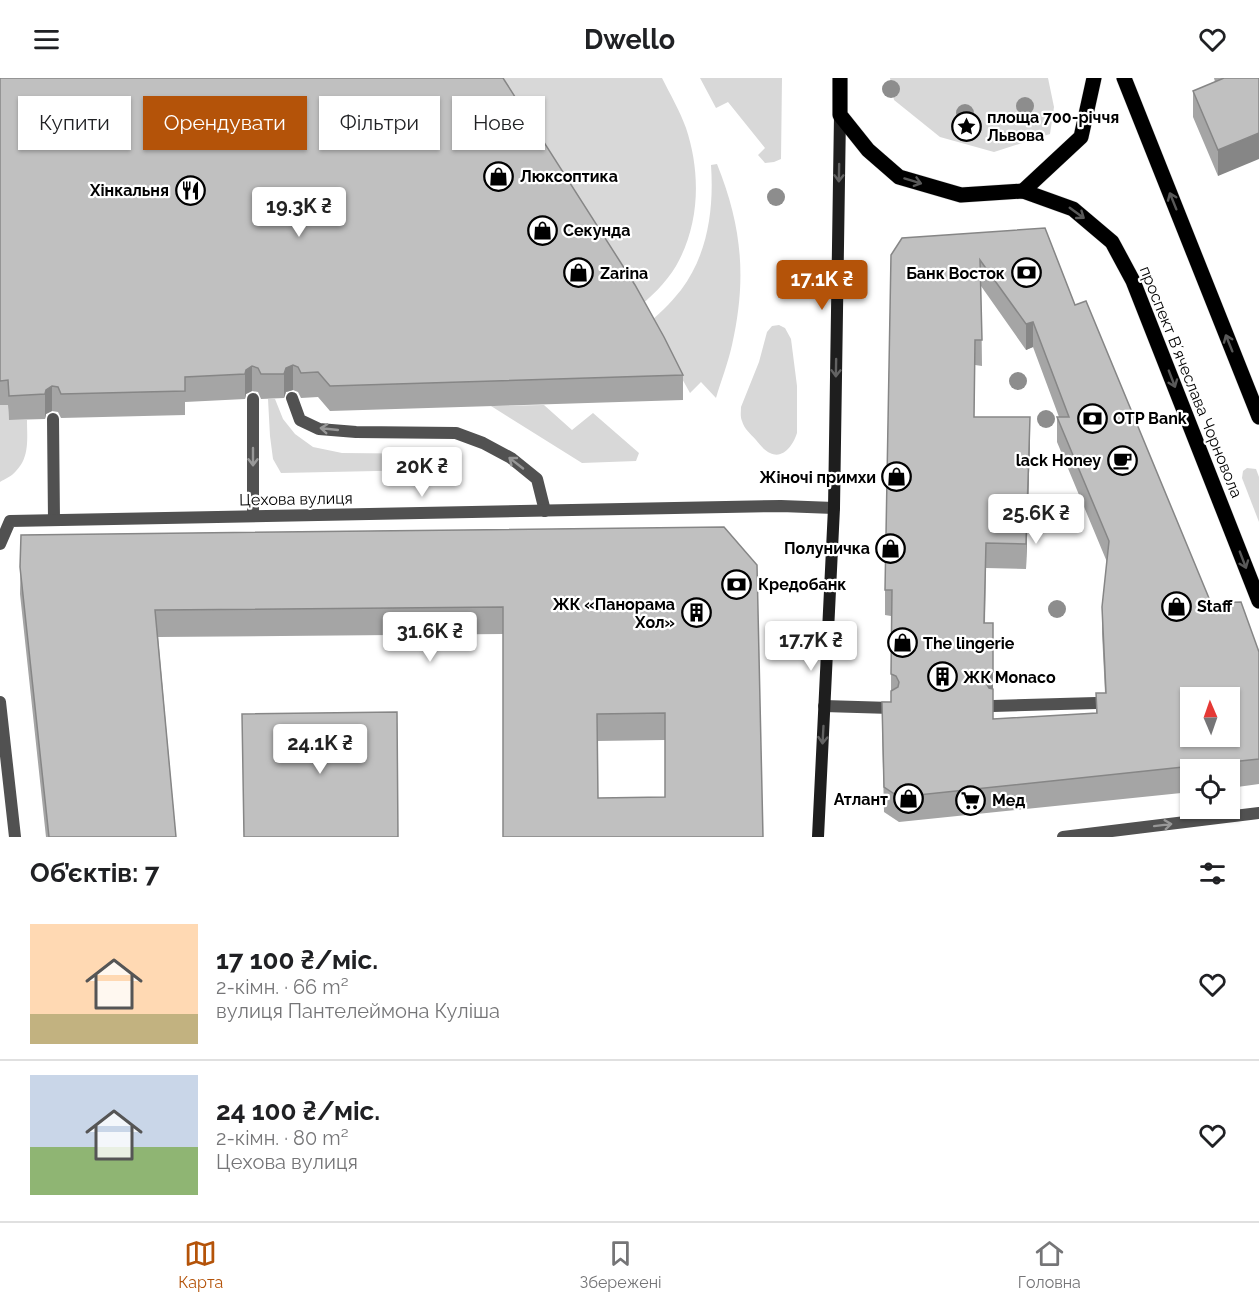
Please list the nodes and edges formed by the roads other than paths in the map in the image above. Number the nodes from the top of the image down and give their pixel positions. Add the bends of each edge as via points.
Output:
1 (840, 78) edge
2 (1094, 78) edge
3 (1124, 78) edge
4 (840, 115) junction
5 (1023, 191) junction
6 (292, 398) dead end
7 (253, 399) dead end
8 (1259, 417) edge
9 (53, 419) dead end
10 (834, 508) junction
11 (544, 511) junction
12 (253, 516) junction
13 (54, 520) junction
14 (0, 544) edge
15 (1259, 600) edge
16 (1096, 703) edge
17 (824, 706) junction
18 (993, 706) edge
19 (0, 708) edge
20 (891, 708) edge
21 (1259, 813) edge
22 (15, 837) edge
23 (818, 837) edge
24 (1063, 837) edge

1 - 4 main road
2 - 5 main road via 1081,137
8 -> 3 main road
4 -> 5 main road via 868,150 899,177 961,195
4 -> 10 street
5 -> 15 main road, проспект Вʼячеслава Чорновола via 1073,209 1112,242 1133,280
11 -> 6 street via 537,479 511,458 483,443 456,434 319,429 300,420
7 -> 12 street
9 - 13 street
10 - 11 street, Цехова вулиця
10 - 17 street
11 - 12 street, Цехова вулиця
12 - 13 street, Цехова вулиця
13 - 14 street, Цехова вулиця via 10,521
16 - 18 street
17 - 20 street
17 -> 23 street
19 - 22 street
24 -> 21 street

